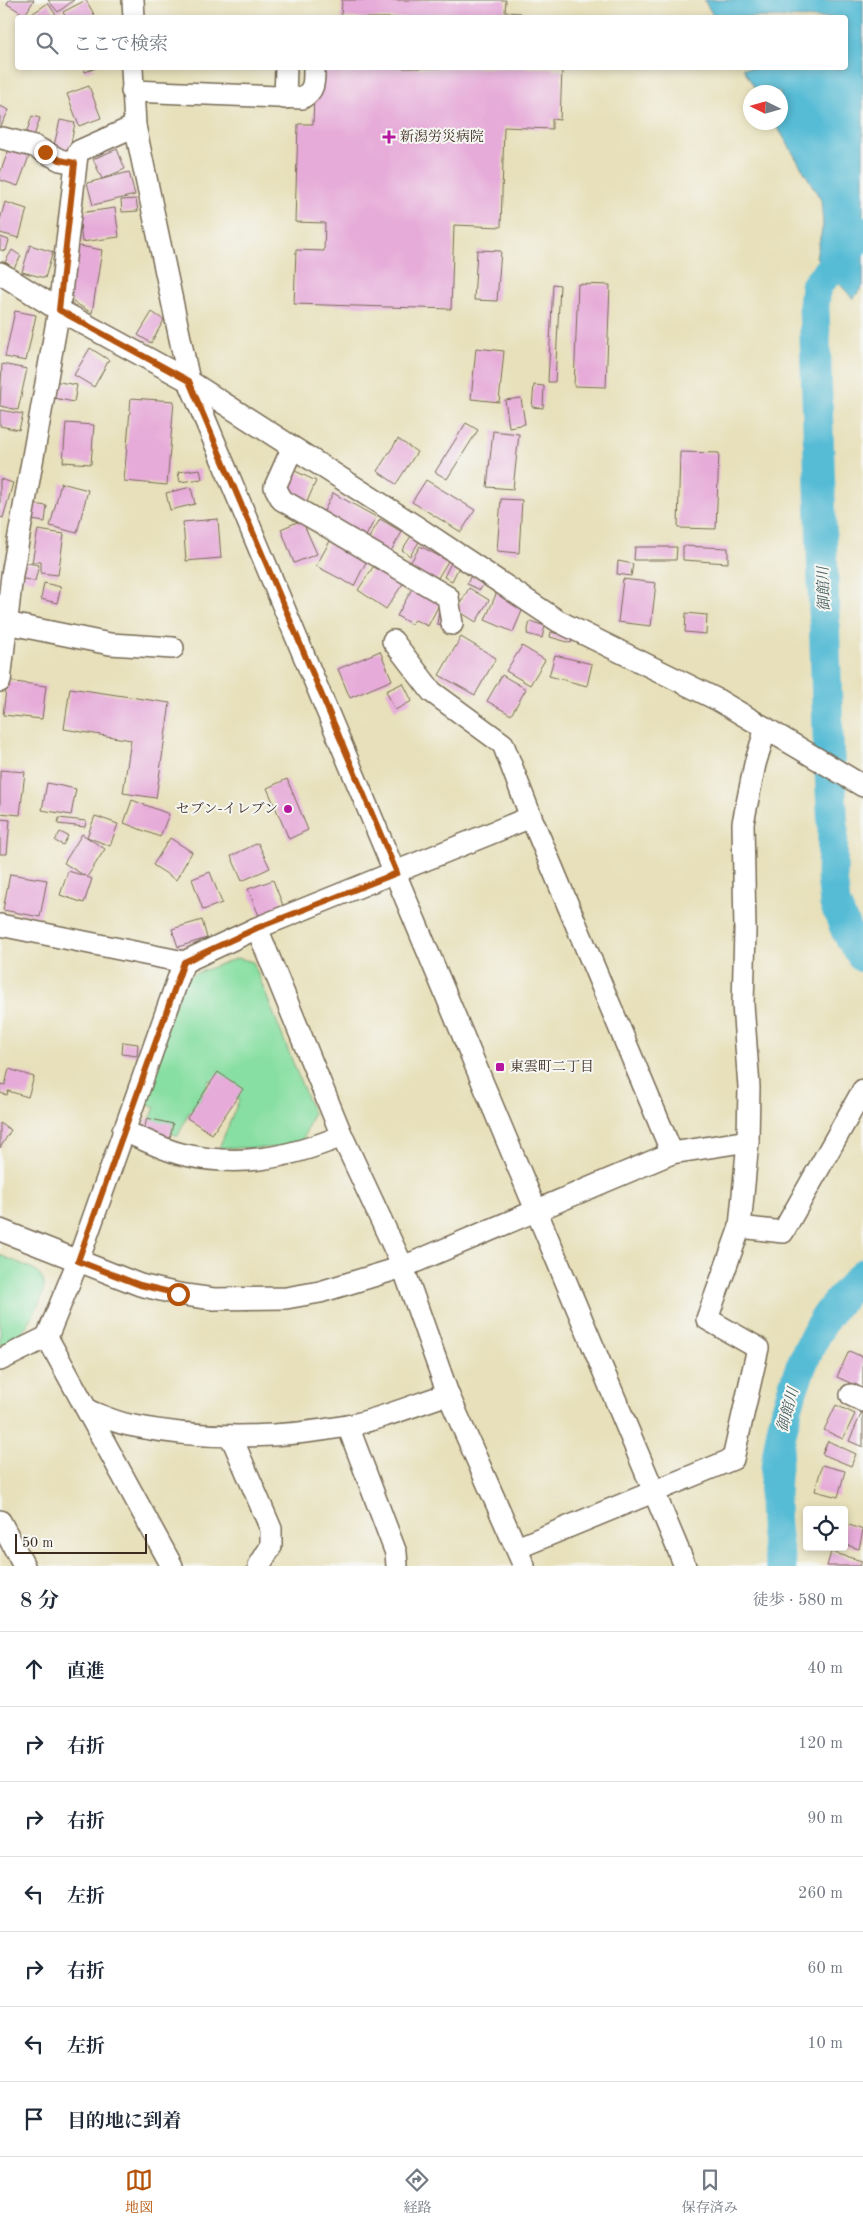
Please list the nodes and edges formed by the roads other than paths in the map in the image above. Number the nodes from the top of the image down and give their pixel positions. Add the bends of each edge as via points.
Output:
1 (133, 0) edge
2 (134, 15) edge
3 (132, 70) edge
4 (286, 70) edge
5 (314, 70) edge
6 (132, 91) junction
7 (285, 98) junction
8 (135, 126) junction
9 (2, 138) dead end
10 (75, 163) junction
11 (0, 273) edge
12 (59, 310) junction
13 (189, 381) junction
14 (292, 449) junction
15 (6, 574) edge
16 (6, 623) junction
17 (452, 624) dead end
18 (393, 640) dead end
19 (172, 648) dead end
20 (0, 682) edge
21 (766, 728) junction
22 (863, 786) edge
23 (531, 817) junction
24 (397, 873) junction
25 (0, 925) edge
26 (257, 928) junction
27 (184, 962) junction
28 (863, 1090) edge
29 (123, 1131) junction
30 (342, 1136) junction
31 (748, 1141) junction
32 (672, 1153) junction
33 (536, 1212) junction
34 (740, 1227) junction
35 (0, 1230) edge
36 (78, 1261) junction
37 (403, 1267) junction
38 (47, 1337) junction
39 (0, 1360) edge
40 (448, 1394) junction
41 (89, 1411) junction
42 (348, 1426) junction
43 (231, 1436) junction
44 (656, 1491) junction
45 (0, 1522) edge
46 (520, 1557) edge
47 (24, 1566) edge
48 (172, 1566) edge
49 (259, 1566) edge
50 (398, 1566) edge
51 (685, 1566) edge

1 - 2 street
3 - 6 street
4 - 7 street
5 - 7 street via 314,86 310,93 302,98
6 - 7 street
6 - 8 street
8 - 10 street via 79,151
8 - 13 street
9 - 10 street via 34,146 60,160
10 - 12 street
11 - 12 street
12 - 13 street
12 - 15 street
13 - 14 street
13 - 24 street
14 - 17 street via 275,487 282,500 448,597
14 - 21 street via 558,621 718,700
15 - 16 street
16 - 19 street via 110,644
16 - 20 street
18 - 23 street via 432,692 503,744
21 - 22 street
21 - 31 street via 747,795 742,840
23 - 24 street
23 - 32 street
24 - 26 street
24 - 33 street
25 - 27 street
26 - 27 street
26 - 30 street
27 - 29 street
28 - 34 street via 783,1232
29 - 30 street via 178,1153 212,1160 278,1157
29 - 36 street
30 - 37 street
31 - 32 street
31 - 34 street
32 - 33 street
33 - 37 street
33 - 44 street
34 - 44 street via 707,1318 758,1348 733,1458
35 - 36 street
36 - 37 street via 140,1285 214,1299 286,1298 320,1292
36 - 38 street
37 - 40 street
38 - 39 street
38 - 41 street
40 - 42 street
40 - 46 street
41 - 43 street via 126,1424 161,1431
41 - 48 street
42 - 43 street
42 - 50 street
43 - 49 street via 271,1529 271,1546
44 - 46 street
44 - 51 street
45 - 47 street

